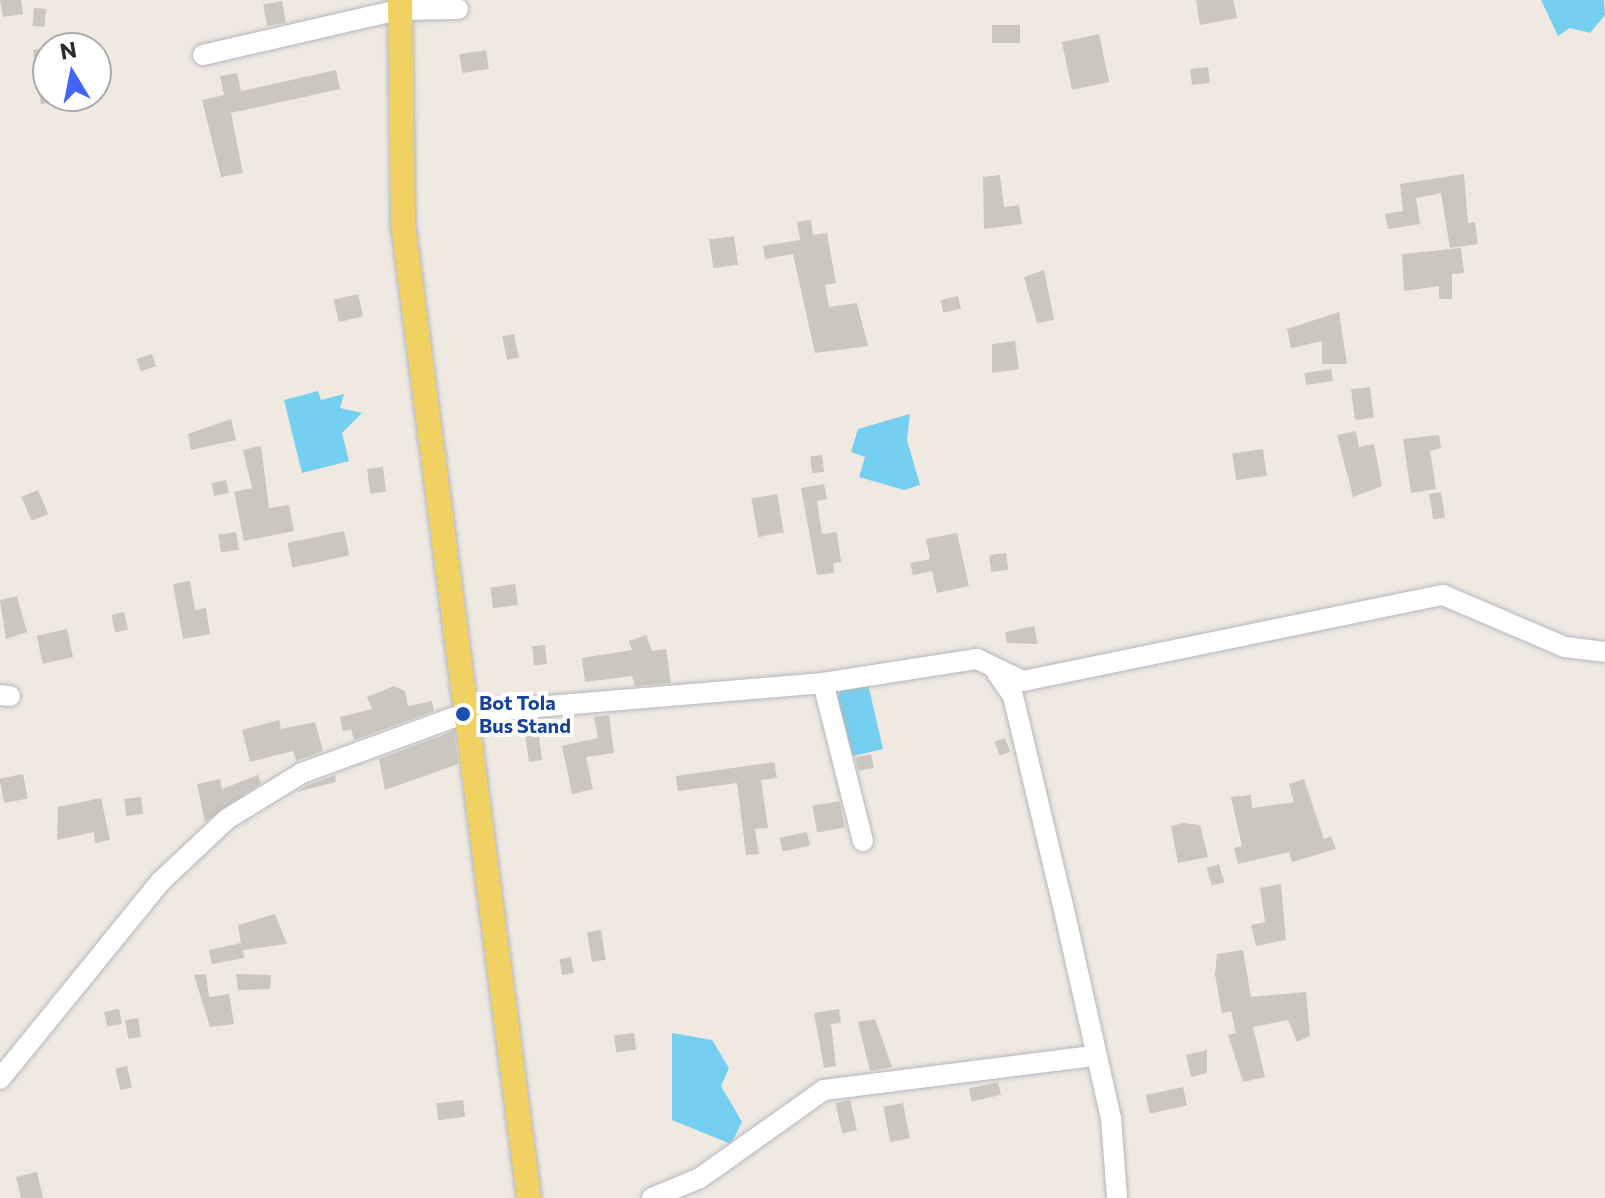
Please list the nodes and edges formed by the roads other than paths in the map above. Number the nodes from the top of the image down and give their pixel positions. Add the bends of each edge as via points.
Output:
1 (399, 5) edge
2 (458, 9) dead end
3 (203, 55) dead end
4 (1605, 652) edge
5 (997, 673) junction
6 (823, 683) junction
7 (466, 713) junction
8 (863, 841) dead end
9 (1093, 1056) junction
10 (0, 1079) edge
11 (529, 1198) edge
12 (652, 1198) edge
13 (1117, 1198) edge

1 - 2 street
1 - 3 street
1 - 7 main road via 403,224
4 - 5 street via 1565,647 1443,595 1036,679
5 - 6 street via 977,659
5 - 9 street via 1013,696
6 - 7 street
6 - 8 street
7 - 10 street via 302,773 227,819 161,881
7 - 11 main road
9 - 12 street via 824,1090 700,1178
9 - 13 street via 1111,1118

